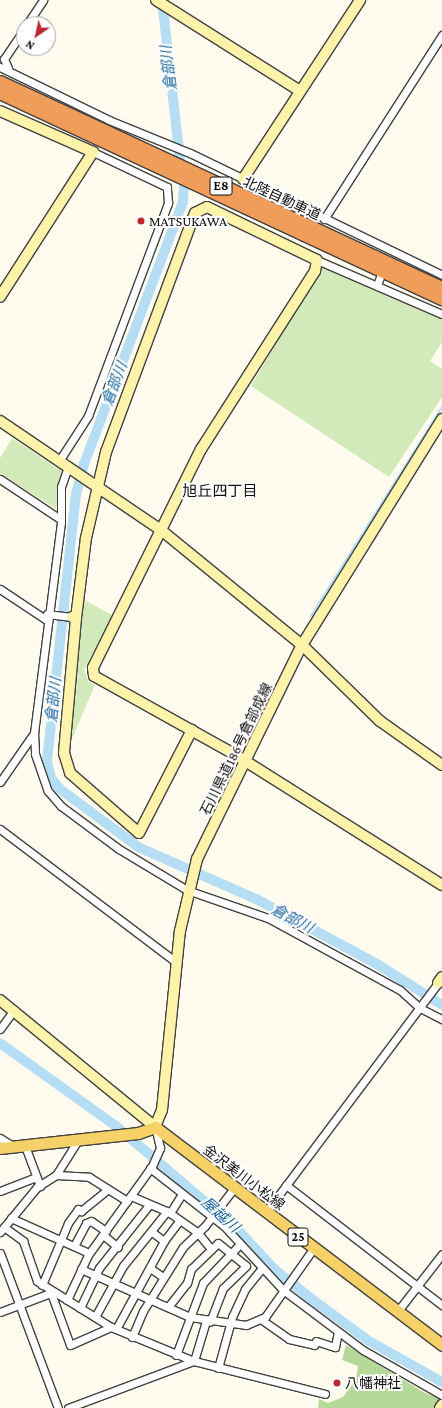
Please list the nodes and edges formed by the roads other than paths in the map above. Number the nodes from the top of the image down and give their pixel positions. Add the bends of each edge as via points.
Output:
1 (43, 0) edge
2 (156, 0) edge
3 (360, 0) edge
4 (32, 16) edge
5 (442, 34) edge
6 (16, 41) edge
7 (4, 68) edge
8 (0, 82) edge
9 (300, 91) junction
10 (0, 93) edge
11 (55, 94) junction
12 (51, 101) dead end
13 (1, 114) edge
14 (93, 152) junction
15 (241, 183) junction
16 (324, 219) junction
17 (317, 260) junction
18 (442, 274) edge
19 (380, 277) dead end
20 (377, 285) junction
21 (442, 288) edge
22 (0, 297) edge
23 (442, 298) edge
24 (442, 314) edge
25 (442, 419) edge
26 (0, 421) edge
27 (59, 461) junction
28 (71, 468) junction
29 (0, 479) edge
30 (99, 488) junction
31 (60, 519) junction
32 (161, 530) junction
33 (0, 589) edge
34 (49, 616) junction
35 (74, 618) junction
36 (302, 645) junction
37 (192, 730) junction
38 (34, 733) junction
39 (246, 762) junction
40 (442, 765) edge
41 (0, 782) edge
42 (0, 829) edge
43 (442, 885) edge
44 (187, 889) junction
45 (177, 963) junction
46 (440, 981) edge
47 (0, 1000) edge
48 (422, 1007) junction
49 (14, 1010) junction
50 (442, 1018) edge
51 (0, 1028) edge
52 (155, 1127) junction
53 (0, 1138) edge
54 (78, 1140) junction
55 (13, 1146) junction
56 (25, 1146) junction
57 (0, 1148) edge
58 (151, 1167) junction
59 (56, 1175) junction
60 (34, 1178) junction
61 (286, 1185) junction
62 (40, 1186) junction
63 (234, 1188) junction
64 (0, 1190) edge
65 (106, 1191) junction
66 (182, 1194) junction
67 (129, 1198) junction
68 (149, 1205) junction
69 (169, 1212) junction
70 (266, 1212) junction
71 (212, 1216) junction
72 (11, 1218) junction
73 (180, 1220) junction
74 (2, 1229) edge
75 (152, 1232) junction
76 (104, 1233) junction
77 (198, 1233) junction
78 (63, 1240) junction
79 (164, 1241) junction
80 (240, 1244) junction
81 (74, 1246) junction
82 (118, 1247) junction
83 (212, 1249) junction
84 (313, 1249) junction
85 (0, 1253) edge
86 (89, 1253) junction
87 (231, 1253) junction
88 (442, 1254) edge
89 (150, 1268) junction
90 (262, 1268) junction
91 (81, 1269) junction
92 (96, 1276) junction
93 (163, 1277) junction
94 (112, 1284) junction
95 (42, 1285) junction
96 (418, 1286) junction
97 (284, 1289) junction
98 (52, 1292) junction
99 (135, 1292) junction
100 (150, 1299) junction
101 (67, 1300) junction
102 (19, 1304) junction
103 (442, 1305) edge
104 (168, 1307) junction
105 (80, 1308) junction
106 (0, 1312) edge
107 (397, 1312) junction
108 (95, 1317) junction
109 (190, 1317) junction
110 (262, 1320) junction
111 (208, 1321) junction
112 (230, 1324) junction
113 (114, 1328) junction
114 (338, 1332) junction
115 (132, 1337) junction
116 (442, 1345) edge
117 (176, 1355) junction
118 (194, 1361) junction
119 (218, 1368) junction
120 (325, 1394) dead end
121 (442, 1395) edge
122 (442, 1405) edge
123 (58, 1408) edge
124 (68, 1408) edge
125 (440, 1408) edge

1 - 4 street
2 - 9 street
3 - 9 street
5 - 16 street
6 - 7 street via 4,59
7 - 11 street
8 - 21 highway, 北陸自動車道 / E8
9 - 15 street
10 - 23 highway, 北陸自動車道 / E8
11 - 12 street
11 - 15 street via 190,153
13 - 14 street via 37,124
14 - 22 street
14 - 27 street via 167,187 168,203 88,416
15 - 16 street
16 - 18 street via 390,254
17 - 20 street
17 - 30 street via 207,207 195,213 106,452
17 - 32 street via 315,271 201,449
19 - 20 street
20 - 24 street
25 - 36 street, 石川県道186号倉部成線
26 - 27 street
27 - 28 street
28 - 30 street
28 - 31 street via 61,487
29 - 31 street
30 - 32 street
30 - 35 street via 86,538
31 - 34 street
32 - 36 street
32 - 37 street via 93,668 94,676
33 - 34 street
34 - 35 street
34 - 38 street
35 - 37 street via 64,753 70,773 139,834
36 - 39 street, 石川県道186号倉部成線
36 - 40 street via 380,721
37 - 39 street
38 - 41 street
38 - 44 street via 39,774 61,806 119,849
39 - 43 street
39 - 44 street, 石川県道186号倉部成線 via 197,859
42 - 45 street
44 - 45 street, 石川県道186号倉部成線
44 - 48 street via 268,918 400,990
45 - 52 street, 石川県道186号倉部成線 via 162,1110
46 - 48 street
47 - 49 street
48 - 50 street
48 - 61 street
49 - 51 street
49 - 52 street
52 - 54 main road via 138,1133
52 - 58 street via 158,1153
52 - 63 main road, 金沢美川小松線 / 25
53 - 55 street
54 - 56 main road
54 - 59 street
55 - 56 main road
55 - 57 main road
56 - 60 street
58 - 66 street
58 - 67 street
59 - 62 street
59 - 65 street via 89,1177
60 - 62 street
60 - 64 street
61 - 70 street
61 - 96 street
62 - 72 street
63 - 70 main road, 金沢美川小松線 / 25
63 - 71 street
65 - 67 street
65 - 78 street via 82,1211 78,1209
66 - 69 street
66 - 71 street
67 - 68 street
67 - 76 street
68 - 69 street
68 - 82 street
69 - 73 street
69 - 75 street
70 - 84 main road, 金沢美川小松線 / 25
71 - 77 street
71 - 80 street
72 - 74 street
72 - 78 street
73 - 77 street
73 - 79 street
74 - 95 street via 23,1241 37,1281
75 - 79 street
75 - 94 street
76 - 81 street via 91,1221 86,1223
76 - 82 street
76 - 86 street
77 - 83 street
77 - 93 street via 183,1247
78 - 81 street
78 - 95 street
79 - 89 street
80 - 87 street
80 - 90 street
81 - 86 street
82 - 92 street
83 - 87 street via 218,1243
83 - 104 street via 191,1269 187,1283
84 - 97 street
84 - 107 main road, 金沢美川小松線 / 25
85 - 102 street
86 - 91 street
87 - 109 street via 203,1283
87 - 111 street via 246,1266 223,1288
88 - 96 street
89 - 93 street
89 - 99 street
90 - 97 street
90 - 112 street via 245,1289
91 - 92 street
91 - 101 street
92 - 94 street
92 - 105 street
93 - 100 street
94 - 99 street
94 - 108 street
95 - 98 street
96 - 103 street
96 - 107 street
97 - 110 street
97 - 114 street
98 - 101 street
98 - 102 street
98 - 113 street via 70,1345
99 - 100 street
99 - 113 street
100 - 104 street
100 - 115 street
101 - 105 street
102 - 106 street
102 - 123 street
104 - 109 street
105 - 108 street
107 - 116 main road, 金沢美川小松線 / 25
108 - 113 street
109 - 111 street
109 - 117 street
110 - 112 street via 246,1325
110 - 114 street via 279,1334 314,1345 316,1341 335,1347
111 - 112 street
111 - 118 street
112 - 119 street
113 - 115 street
114 - 121 street
115 - 117 street
117 - 118 street
118 - 119 street
118 - 124 street
119 - 120 street
122 - 125 street

